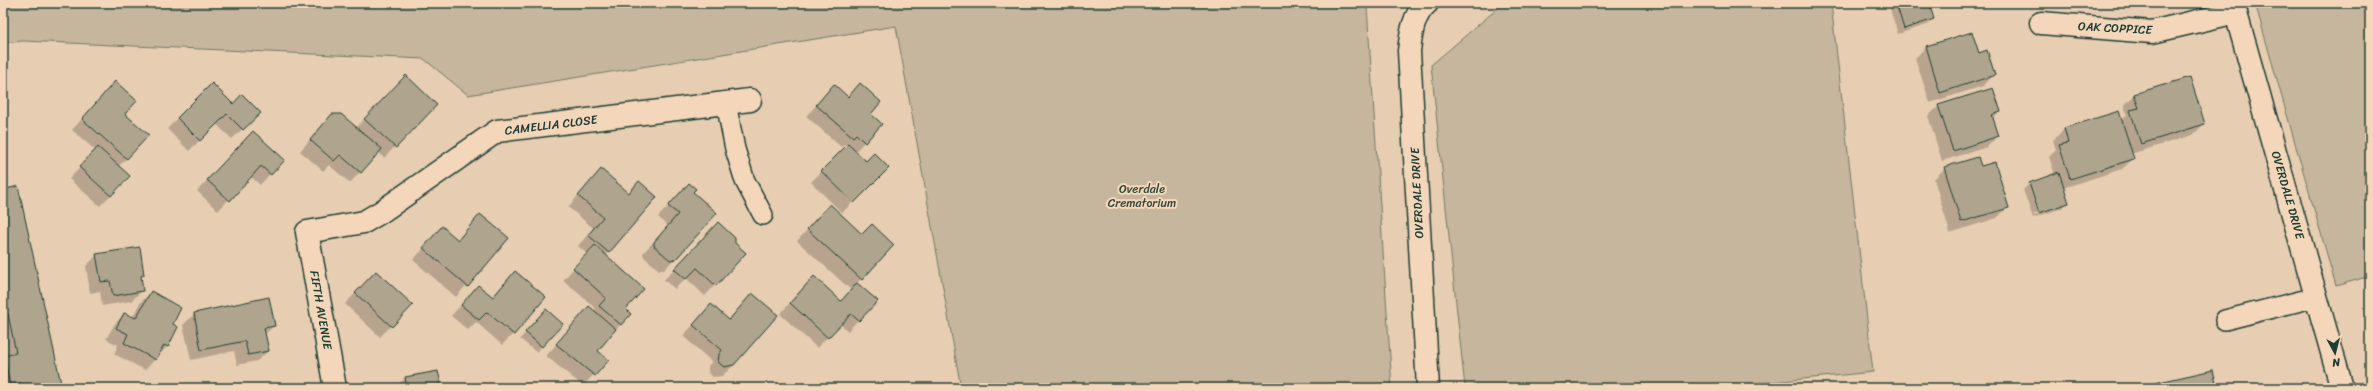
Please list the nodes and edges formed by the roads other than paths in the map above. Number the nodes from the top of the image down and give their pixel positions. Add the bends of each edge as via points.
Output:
1 (1420, 5) edge
2 (2234, 8) edge
3 (2041, 23) dead end
4 (750, 100) dead end
5 (726, 103) junction
6 (763, 215) dead end
7 (307, 232) joint
8 (2316, 297) junction
9 (2225, 320) dead end
10 (333, 388) edge
11 (1428, 388) edge
12 (2342, 388) edge

1 - 11 street, OVERDALE DRIVE via 1412,28 1409,51
2 - 3 street, OAK COPPICE via 2152,32
2 - 8 street, OVERDALE DRIVE
4 - 5 street, CAMELLIA CLOSE
5 - 6 lane via 735,150 745,181
5 - 7 street, CAMELLIA CLOSE via 497,131 364,222
7 - 10 street, FIFTH AVENUE
8 - 9 lane
8 - 12 street, OVERDALE DRIVE

